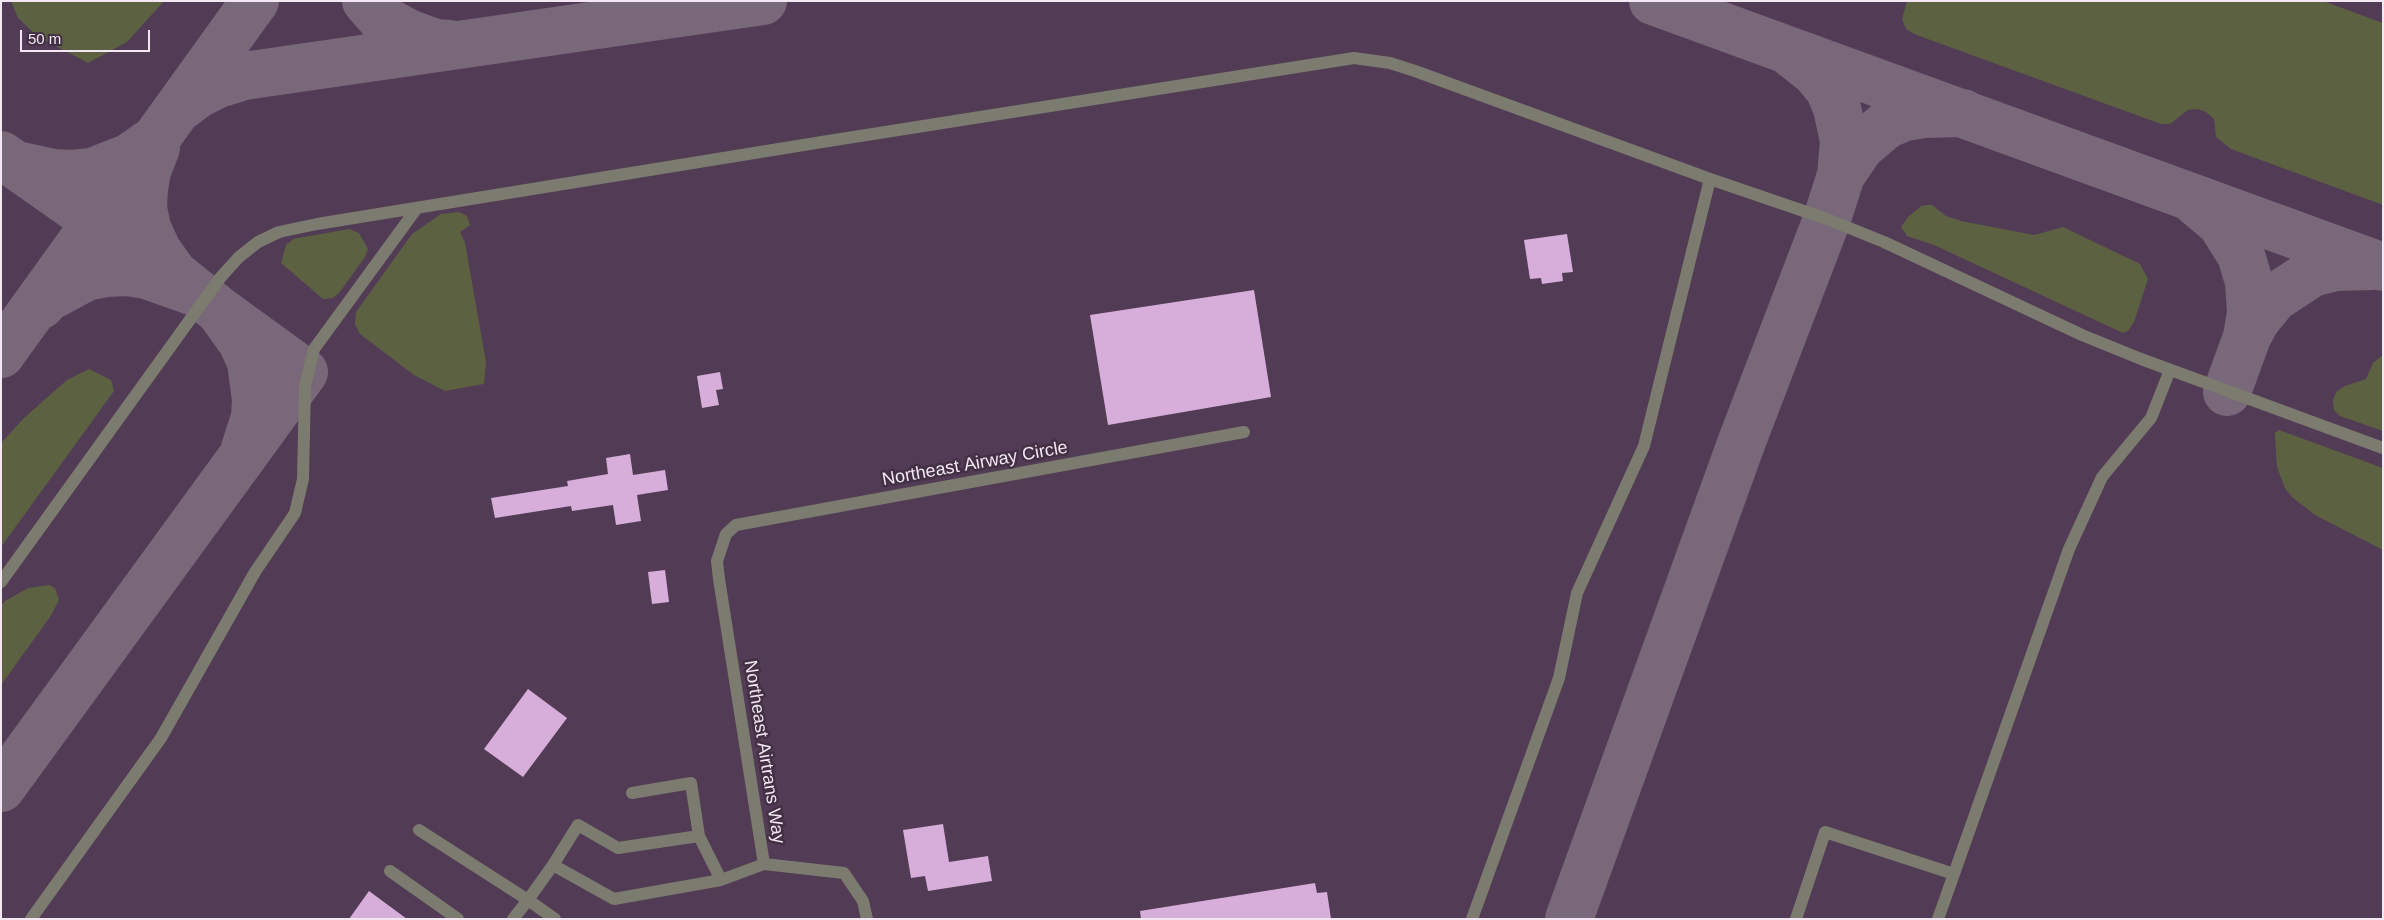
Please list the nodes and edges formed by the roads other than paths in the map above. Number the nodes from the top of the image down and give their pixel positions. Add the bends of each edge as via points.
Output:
1 (1710, 179) junction
2 (417, 208) junction
3 (2170, 370) junction
4 (1244, 432) dead end
5 (2383, 448) edge
6 (721, 545) joint
7 (1, 582) edge
8 (632, 793) dead end
9 (419, 830) dead end
10 (699, 836) junction
11 (764, 864) junction
12 (553, 865) junction
13 (390, 871) dead end
14 (1954, 874) junction
15 (721, 880) junction
16 (528, 900) junction
17 (31, 919) edge
18 (458, 919) edge
19 (513, 919) edge
20 (555, 919) edge
21 (867, 919) edge
22 (1472, 919) edge
23 (1796, 919) edge
24 (1938, 919) edge

1 - 2 street via 1415,71 1390,63 1354,58
1 - 3 street via 1884,242 2082,335
1 - 22 street via 1644,446 1577,594 1559,678
2 - 7 street via 294,228 258,242 238,257
2 - 17 street via 314,349 305,386 303,480 295,513 255,572 161,738
3 - 5 street
3 - 14 street via 2151,418 2102,477 2070,550
4 - 6 street, Northeast Airway Circle via 736,525 726,534
6 - 11 street, Northeast Airtrans Way via 717,561 718,579
8 - 10 street via 691,783
9 - 16 street
10 - 12 street via 618,848 578,825
10 - 15 street
11 - 15 street
11 - 21 street, Northeast Airtrans Way via 844,873 863,900
12 - 15 street via 614,899
12 - 16 street
13 - 18 street
14 - 23 street via 1825,832
14 - 24 street
16 - 19 street
16 - 20 street

